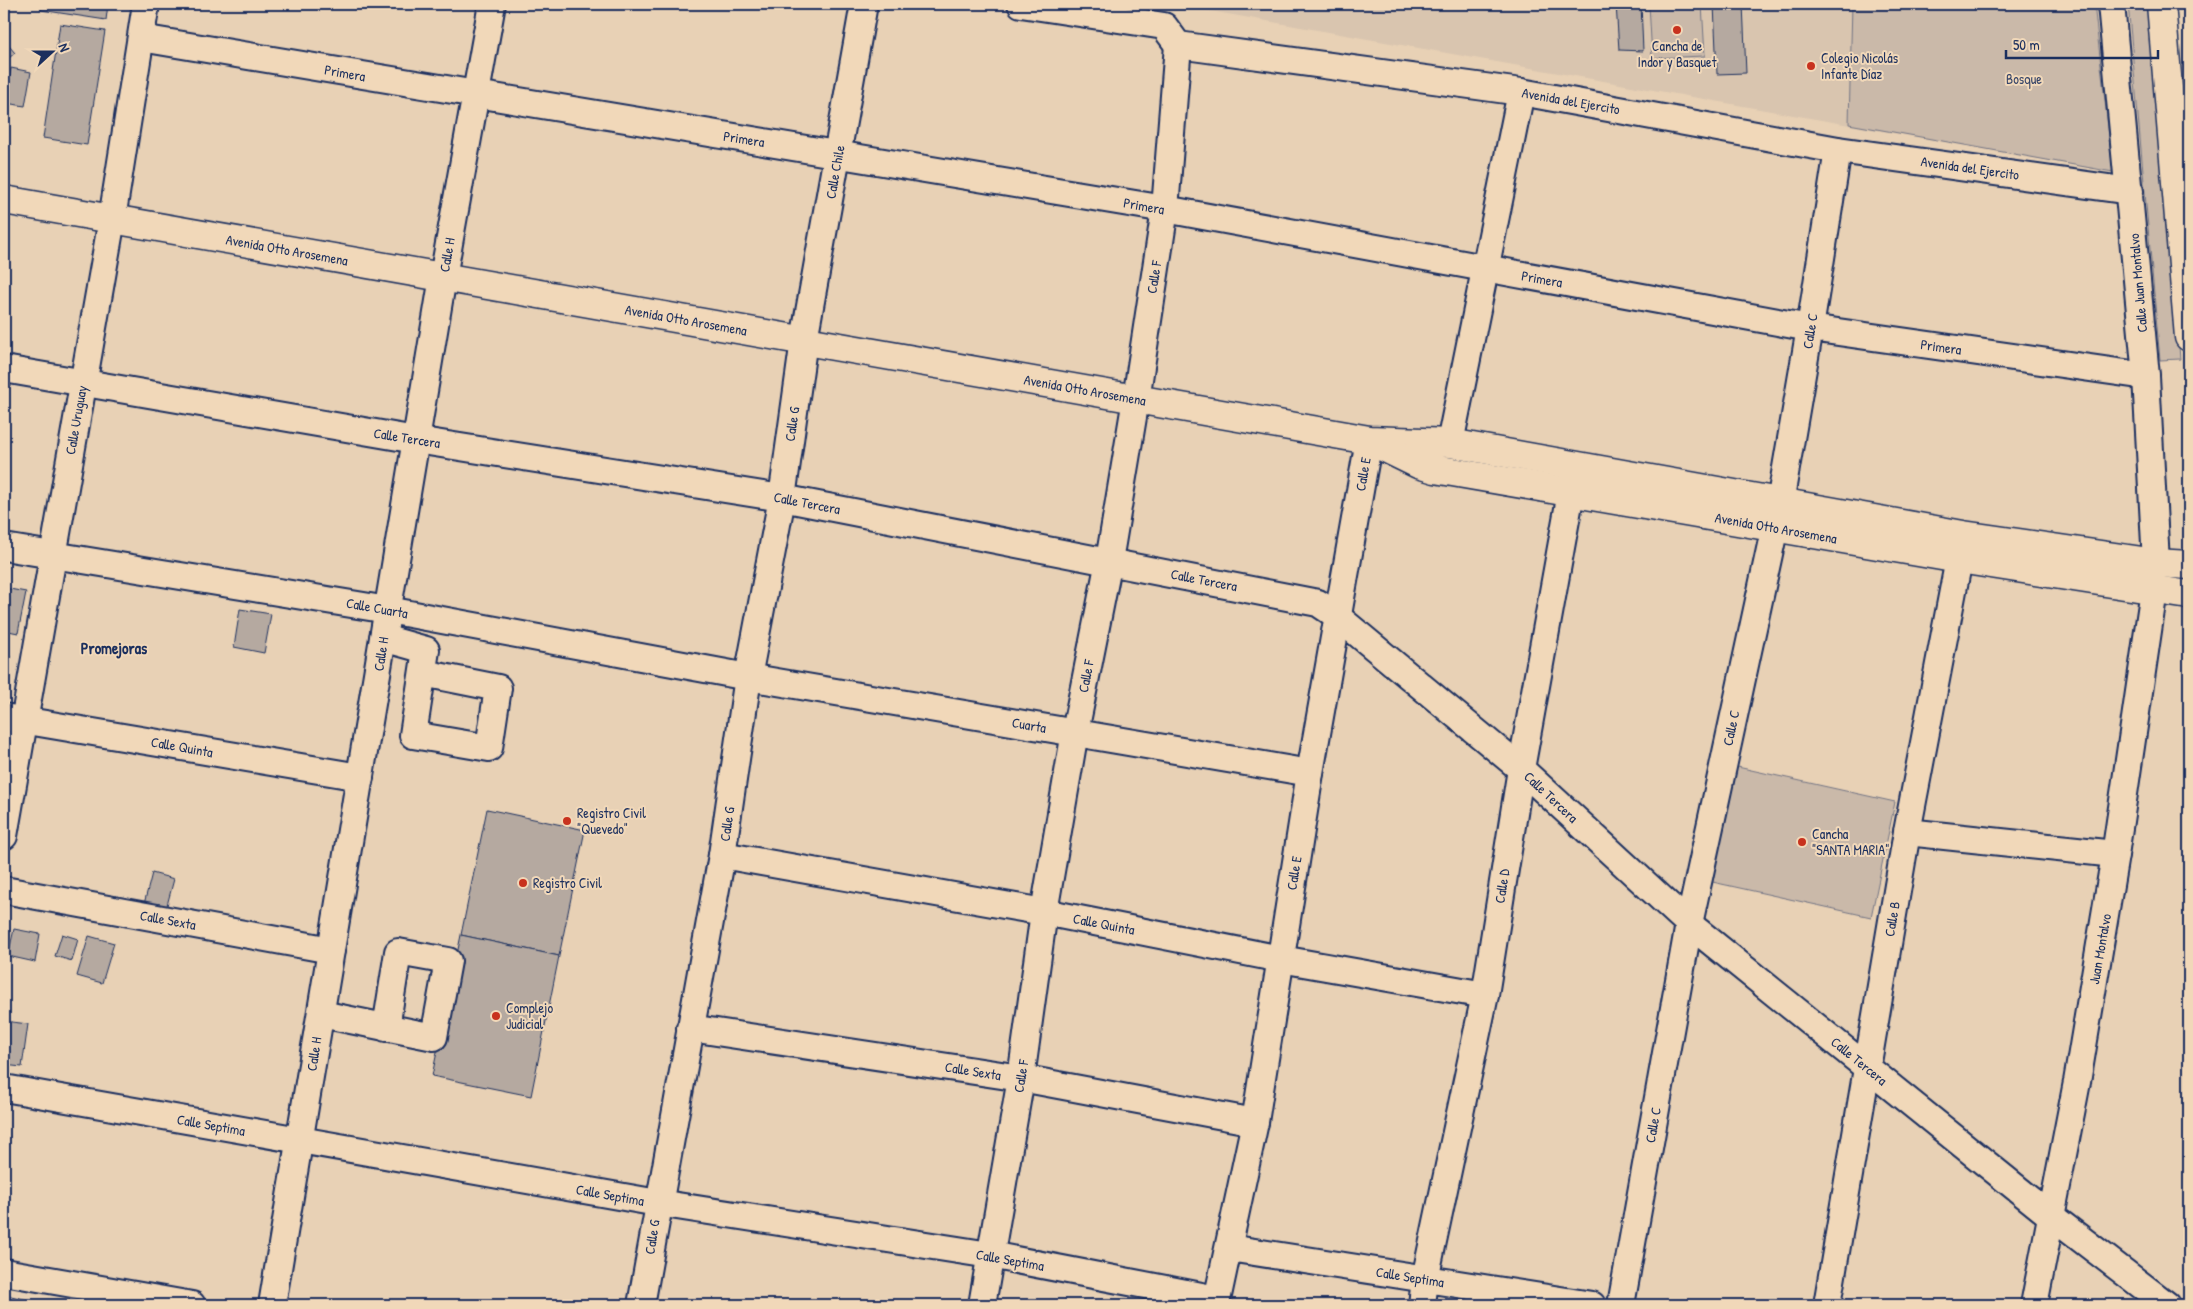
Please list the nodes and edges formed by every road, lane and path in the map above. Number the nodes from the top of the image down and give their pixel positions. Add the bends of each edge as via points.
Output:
1 (146, 4) edge
2 (492, 4) edge
3 (864, 4) edge
4 (1021, 4) edge
5 (2110, 4) edge
6 (2161, 4) edge
7 (1168, 25) edge
8 (141, 38) junction
9 (1521, 92) junction
10 (475, 95) junction
11 (1838, 150) junction
12 (838, 154) junction
13 (2130, 191) junction
14 (4, 200) edge
15 (1165, 209) junction
16 (112, 219) junction
17 (1485, 268) junction
18 (443, 277) junction
19 (2188, 320) edge
20 (1810, 328) junction
21 (804, 340) junction
22 (4, 369) edge
23 (2146, 376) junction
24 (83, 383) junction
25 (1136, 399) junction
26 (416, 440) junction
27 (1369, 440) junction
28 (1450, 444) junction
29 (1574, 478) junction
30 (782, 498) junction
31 (1777, 516) junction
32 (4, 547) edge
33 (1961, 547) junction
34 (53, 555) junction
35 (1108, 561) junction
36 (2156, 563) junction
37 (2189, 564) edge
38 (2154, 590) junction
39 (2189, 594) edge
40 (388, 610) junction
41 (1337, 618) junction
42 (383, 638) junction
43 (423, 673) dead end
44 (748, 678) junction
45 (14, 719) edge
46 (1075, 732) junction
47 (1521, 769) junction
48 (1310, 773) junction
49 (360, 777) junction
50 (1907, 832) junction
51 (4, 836) edge
52 (722, 854) junction
53 (2115, 854) junction
54 (4, 890) edge
55 (1044, 912) junction
56 (1689, 924) junction
57 (332, 950) junction
58 (1281, 959) junction
59 (1485, 994) junction
60 (321, 1014) junction
61 (386, 1028) dead end
62 (690, 1028) junction
63 (1867, 1068) junction
64 (1021, 1078) junction
65 (4, 1088) edge
66 (1255, 1122) junction
67 (300, 1141) junction
68 (658, 1203) junction
69 (2051, 1216) junction
70 (1229, 1248) junction
71 (990, 1256) junction
72 (4, 1272) edge
73 (1425, 1279) junction
74 (1216, 1302) edge
75 (192, 1305) edge
76 (272, 1305) edge
77 (641, 1305) edge
78 (982, 1305) edge
79 (1422, 1305) edge
80 (1592, 1305) edge
81 (1622, 1305) edge
82 (1827, 1305) edge
83 (2034, 1305) edge
84 (2167, 1305) edge

1 - 8 street, Calle Uruguay
2 - 10 street, Calle H
3 - 12 street, Calle Chile
4 - 7 street, Avenida del Ejercito
5 - 13 street, Calle Juan Montalvo
6 - 19 main road
7 - 9 street, Avenida del Ejercito
7 - 15 street, Calle F
8 - 10 street, Primera
8 - 16 street, Calle Uruguay
9 - 11 street, Avenida del Ejercito
9 - 17 street
10 - 12 street, Primera
10 - 18 street, Calle H
11 - 13 street, Avenida del Ejercito
11 - 20 street, Calle C
12 - 15 street, Primera
12 - 21 street, Calle Chile
13 - 23 street, Calle Juan Montalvo
14 - 16 main road, Avenida Otto Arosemena
15 - 17 street, Primera
15 - 25 street, Calle F
16 - 18 main road, Avenida Otto Arosemena
16 - 24 street, Calle Uruguay
17 - 20 street, Primera
17 - 28 street
18 - 21 main road, Avenida Otto Arosemena
18 - 26 street, Calle H
20 - 23 street, Primera
20 - 31 street, Calle C
21 - 25 main road, Avenida Otto Arosemena
21 - 30 street, Calle G
22 - 24 street, Calle Tercera
23 - 36 street, Calle Juan Montalvo
24 - 26 street, Calle Tercera
24 - 34 street, Calle Uruguay
25 - 27 main road, Avenida Otto Arosemena
25 - 35 street, Calle F
26 - 30 street, Calle Tercera
26 - 40 street, Calle H
27 - 28 main road, Avenida Otto Arosemena
27 - 29 main road, Avenida Otto Arosemena via 1435,469
27 - 41 street, Calle E
28 - 29 main road, Avenida Otto Arosemena
29 - 31 main road, Avenida Otto Arosemena
29 - 47 street, Calle D
30 - 35 street, Calle Tercera
30 - 44 street, Calle G
31 - 33 main road, Avenida Otto Arosemena
31 - 56 street, Calle C
32 - 34 street, Calle Cuarta
33 - 36 main road, Avenida Otto Arosemena
33 - 38 main road, Avenida Otto Arosemena
33 - 50 street, Calle B
34 - 40 street, Calle Cuarta
34 - 45 street, Calle Uruguay
35 - 41 street, Calle Tercera via 1318,603
35 - 46 street, Calle F
36 - 37 main road, Avenida Otto Arosemena
38 - 39 main road, Avenida Otto Arosemena
38 - 53 street, Juan Montalvo
40 - 42 street, Calle H
40 - 44 street, Calle Cuarta
41 - 47 street, Calle Tercera
41 - 48 street, Calle E
42 - 43 street via 425,648
42 - 49 street, Calle H
44 - 46 street, Cuarta
44 - 52 street, Calle G
45 - 49 street, Calle Quinta
45 - 51 street, Calle Uruguay
46 - 48 street, Cuarta
46 - 55 street, Calle F
47 - 56 street, Calle Tercera
47 - 59 street, Calle D
48 - 58 street, Calle E
49 - 57 street, Calle H
50 - 53 street
50 - 63 street, Calle B
52 - 55 street, Calle Quinta
52 - 62 street, Calle G
53 - 69 street, Juan Montalvo
54 - 57 street, Calle Sexta
55 - 58 street, Calle Quinta
55 - 64 street, Calle F
56 - 63 street, Calle Tercera
56 - 81 street, Calle C
57 - 60 street, Calle H
58 - 59 street, Calle Quinta
58 - 66 street, Calle E
59 - 73 street, Calle D
60 - 61 street
60 - 67 street, Calle H
62 - 64 street, Calle Sexta
62 - 68 street, Calle G
63 - 69 street, Calle Tercera
63 - 82 street, Calle B
64 - 66 street, Calle Sexta
64 - 71 street, Calle F
65 - 67 street, Calle Septima
66 - 70 street, Calle E
67 - 68 street, Calle Septima
67 - 76 street, Calle H
68 - 71 street, Calle Septima
68 - 77 street, Calle G
69 - 83 street, Juan Montalvo
69 - 84 street, Calle Tercera
70 - 73 street, Calle Septima
70 - 74 street, Calle E
71 - 74 street, Calle Septima
71 - 78 street, Calle F
72 - 75 street
73 - 79 street, Calle D
73 - 80 street, Calle Septima

